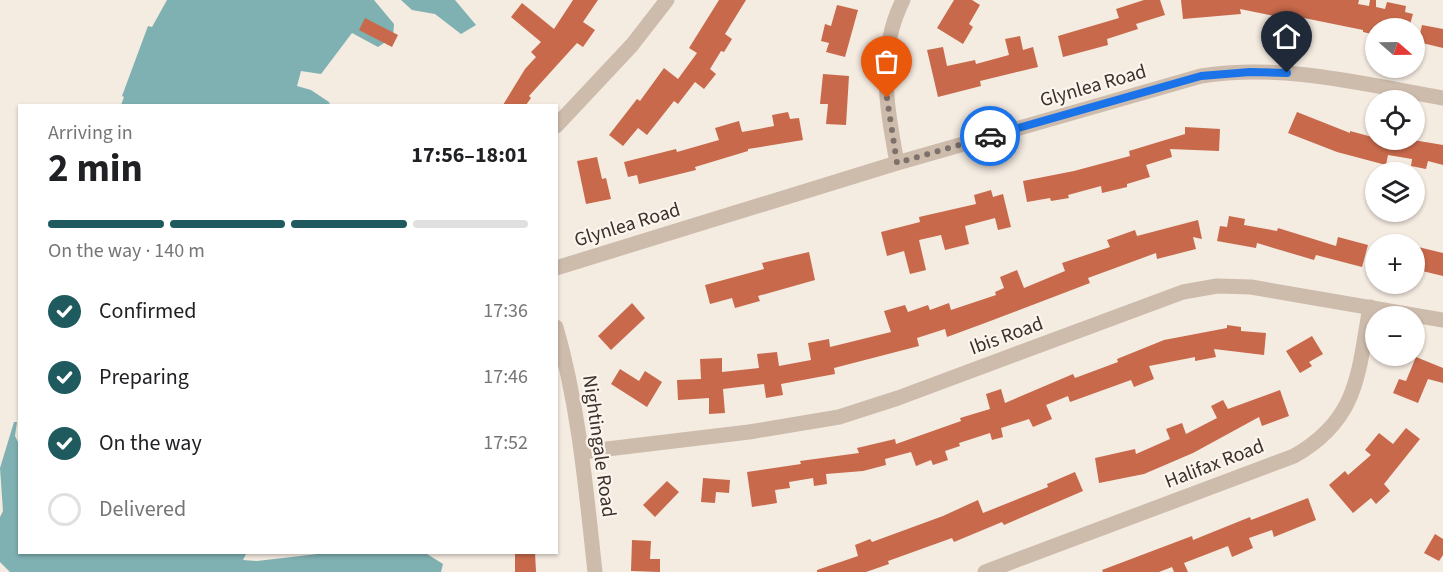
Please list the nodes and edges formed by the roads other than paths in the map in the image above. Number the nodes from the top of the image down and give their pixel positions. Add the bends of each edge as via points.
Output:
1 (668, 0) edge
2 (903, 0) edge
3 (1443, 98) edge
4 (558, 124) edge
5 (897, 163) junction
6 (558, 267) edge
7 (1365, 306) edge
8 (1425, 317) edge
9 (1443, 320) edge
10 (558, 334) edge
11 (1365, 335) edge
12 (582, 452) junction
13 (595, 572) edge
14 (985, 572) edge

1 - 4 street
2 - 5 street via 885,58 889,122
3 - 5 street, Glynlea Road via 1314,75 1217,74 1177,82
5 - 6 street, Glynlea Road
7 - 12 street, Ibis Road via 1251,287 1216,286 1183,292 838,417
8 - 9 street, Ibis Road
10 - 12 street, Nightingale Road via 568,367
11 - 14 street, Halifax Road via 1349,402 1334,426 1314,444 1294,456
12 - 13 street, Nightingale Road

